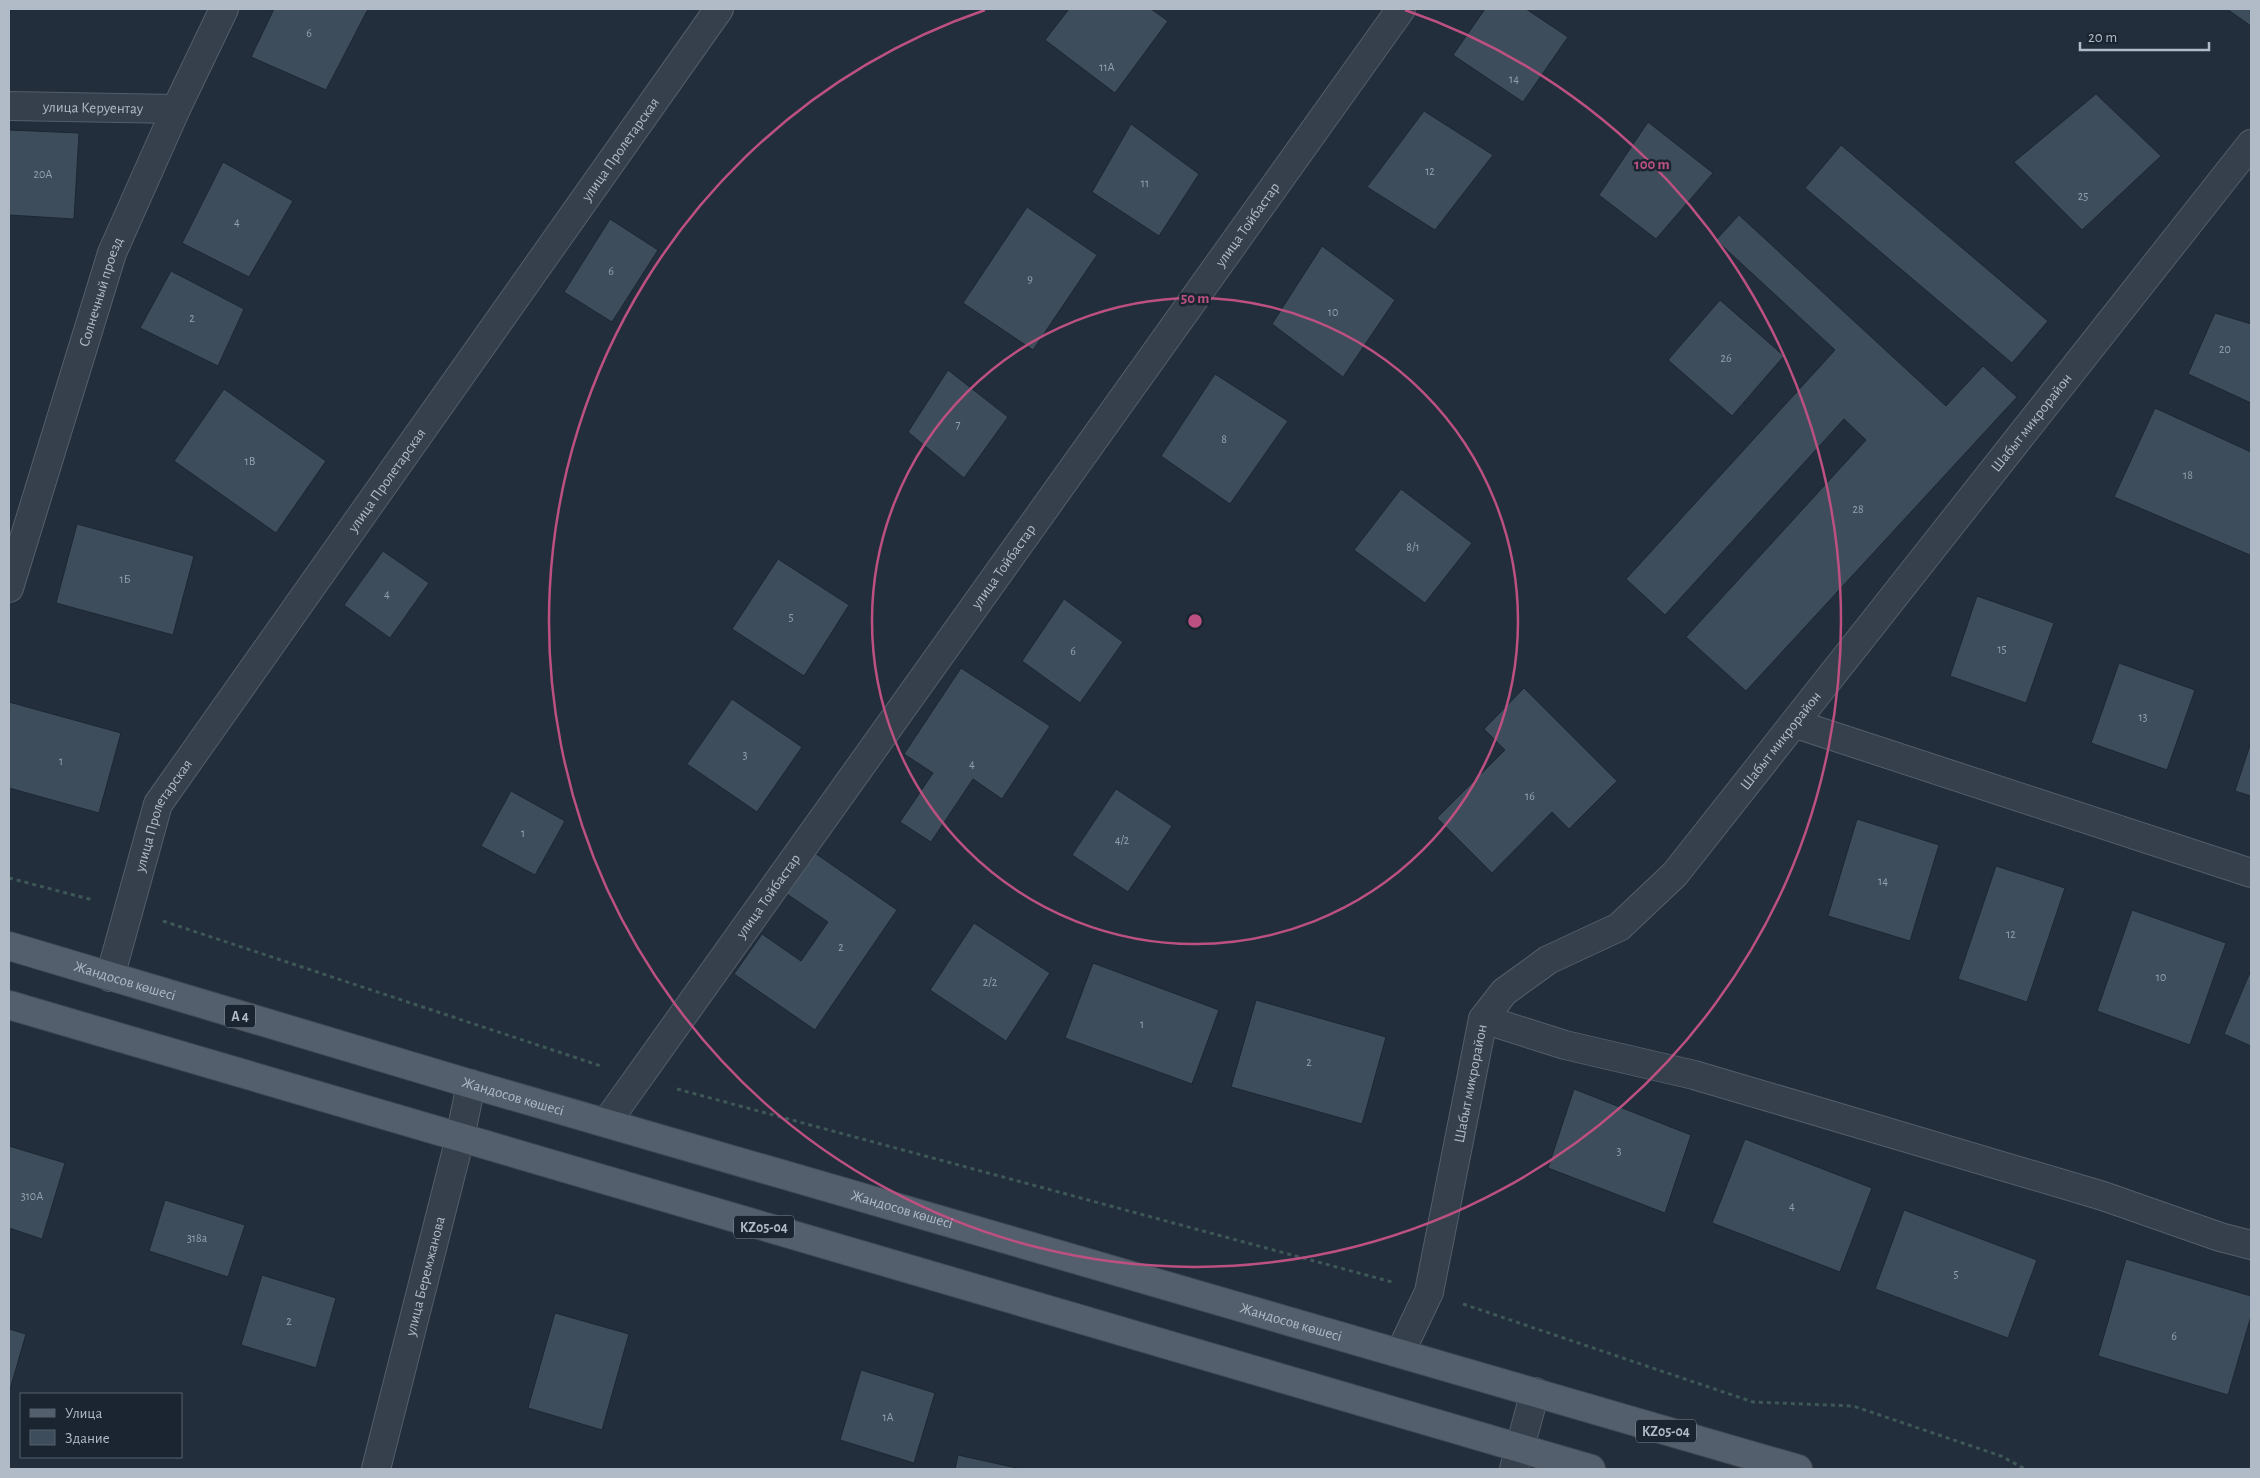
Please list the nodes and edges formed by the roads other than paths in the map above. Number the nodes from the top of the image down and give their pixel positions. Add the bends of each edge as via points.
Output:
1 (224, 9) edge
2 (719, 9) edge
3 (1401, 9) edge
4 (9, 106) edge
5 (176, 109) junction
6 (2251, 144) edge
7 (14, 560) edge
8 (9, 588) edge
9 (1796, 724) junction
10 (2251, 873) edge
11 (9, 946) edge
12 (110, 977) junction
13 (9, 1005) edge
14 (1483, 1019) junction
15 (472, 1084) junction
16 (606, 1123) junction
17 (460, 1138) junction
18 (2251, 1245) edge
19 (1400, 1353) junction
20 (1535, 1392) junction
21 (1517, 1459) edge
22 (376, 1469) edge
23 (1591, 1469) edge
24 (1798, 1469) edge

1 - 5 street, Солнечный проезд
2 - 12 street, улица Пролетарская via 158,804
3 - 16 street, улица Тойбастар
4 - 5 street, улица Керуентау
5 - 7 street, Солнечный проезд via 112,252
6 - 9 street, Шабыт микрорайон
7 - 8 street, Солнечный проезд
9 - 10 street
9 - 14 street, Шабыт микрорайон via 1676,874 1619,927 1548,960 1504,992
11 - 12 main road, Жандосов көшесі / А 4
12 - 15 main road, Жандосов көшесі / А 4
13 - 17 main road, KZ05-04
14 - 18 street via 1565,1045 1694,1076 1806,1108 2103,1196
14 - 19 street, Шабыт микрорайон via 1430,1292
15 - 16 main road, Жандосов көшесі / А 4
15 - 17 street, улица Беремжанова
16 - 19 main road, Жандосов көшесі / KZ05-04
17 - 21 main road, KZ05-04
17 - 22 street, улица Беремжанова
19 - 20 main road, Жандосов көшесі / KZ05-04
20 - 21 street
20 - 24 main road, Жандосов көшесі / KZ05-04
21 - 23 main road, KZ05-04

